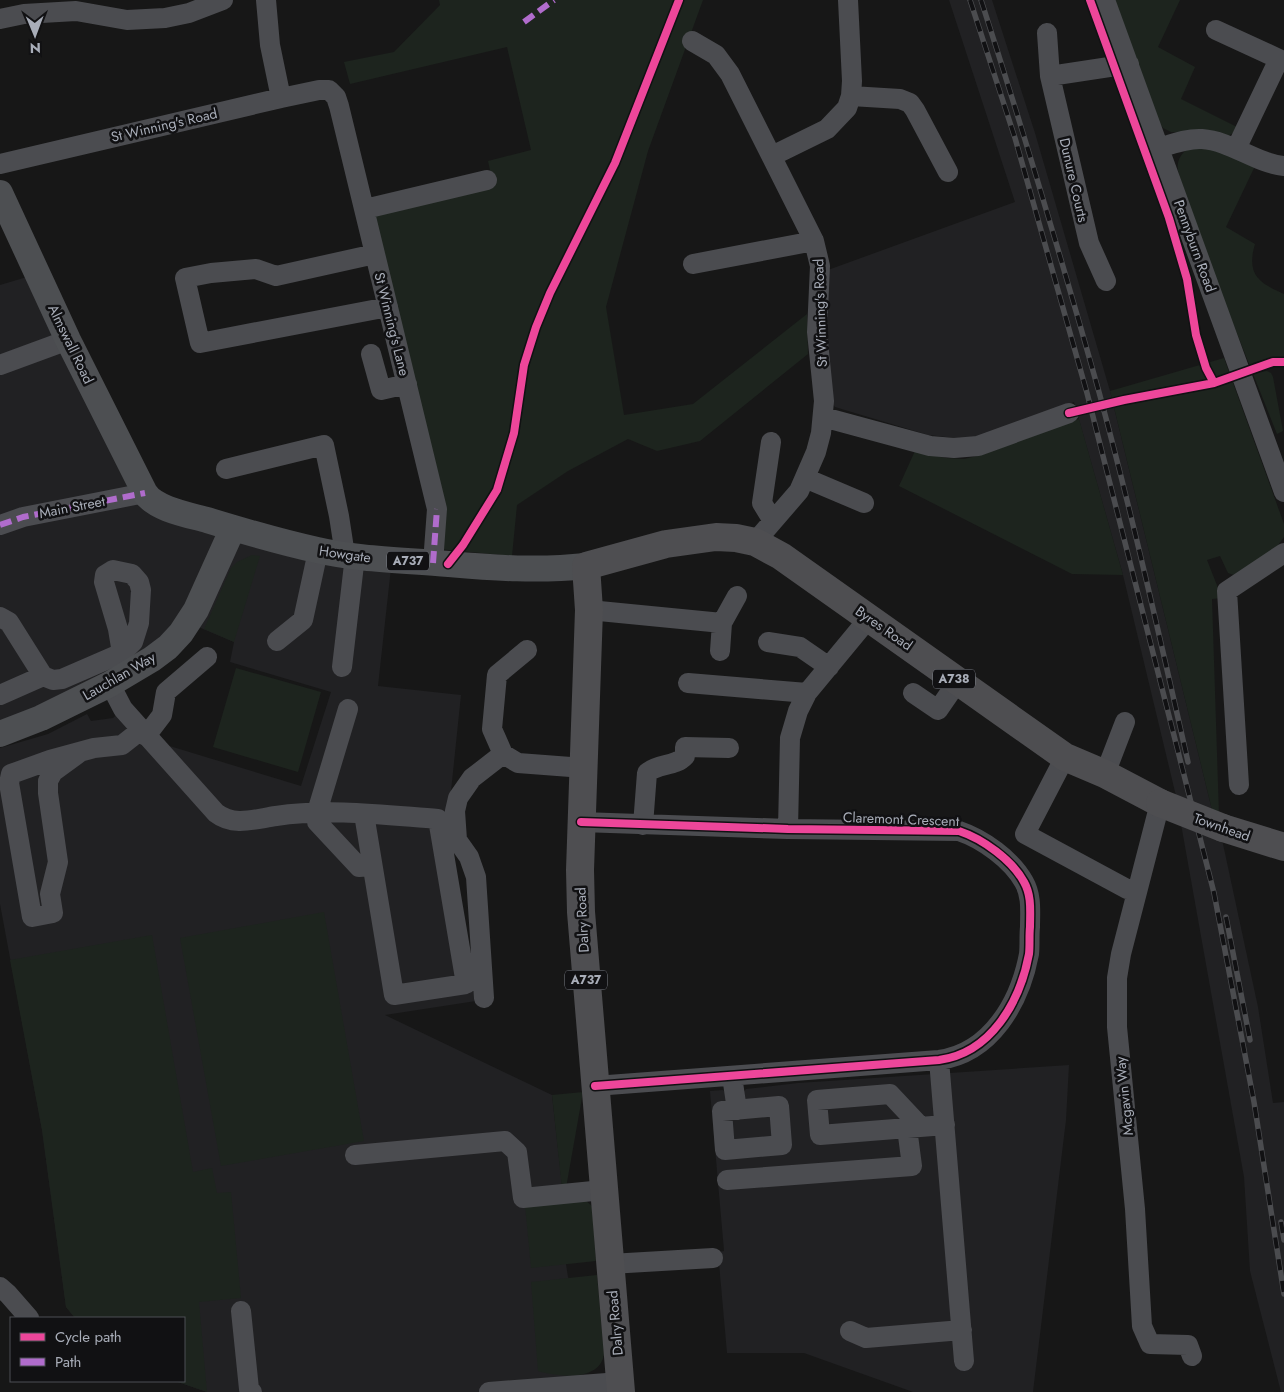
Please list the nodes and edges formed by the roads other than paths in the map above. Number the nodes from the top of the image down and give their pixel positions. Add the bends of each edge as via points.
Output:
1 (223, 0) edge
2 (266, 0) edge
3 (848, 0) edge
4 (1105, 0) edge
5 (0, 19) edge
6 (1216, 30) dead end
7 (1047, 33) dead end
8 (692, 41) dead end
9 (1129, 64) junction
10 (1050, 76) junction
11 (329, 90) joint
12 (851, 96) junction
13 (281, 98) junction
14 (1159, 148) junction
15 (1236, 149) junction
16 (772, 156) junction
17 (0, 164) edge
18 (1284, 166) edge
19 (948, 172) dead end
20 (487, 180) dead end
21 (0, 193) edge
22 (365, 209) junction
23 (814, 241) junction
24 (375, 254) junction
25 (693, 264) dead end
26 (1106, 281) dead end
27 (388, 306) junction
28 (68, 340) junction
29 (371, 354) dead end
30 (0, 365) edge
31 (407, 384) junction
32 (1069, 413) dead end
33 (824, 417) junction
34 (771, 442) dead end
35 (226, 469) dead end
36 (805, 478) junction
37 (1284, 492) edge
38 (146, 493) junction
39 (864, 503) dead end
40 (773, 521) junction
41 (0, 525) edge
42 (233, 528) junction
43 (755, 542) junction
44 (318, 551) junction
45 (1284, 553) edge
46 (350, 555) junction
47 (433, 563) junction
48 (586, 566) junction
49 (737, 596) dead end
50 (589, 610) junction
51 (0, 617) edge
52 (870, 618) junction
53 (722, 623) junction
54 (277, 641) dead end
55 (768, 642) dead end
56 (527, 650) dead end
57 (720, 651) dead end
58 (122, 653) dead end
59 (207, 657) dead end
60 (829, 667) junction
61 (342, 668) dead end
62 (43, 676) junction
63 (958, 681) junction
64 (688, 683) dead end
65 (110, 684) junction
66 (807, 693) junction
67 (913, 693) dead end
68 (0, 695) edge
69 (348, 709) dead end
70 (1125, 722) dead end
71 (144, 733) junction
72 (0, 734) edge
73 (729, 748) dead end
74 (79, 753) junction
75 (503, 754) junction
76 (1065, 757) junction
77 (584, 768) junction
78 (1105, 774) junction
79 (1239, 785) dead end
80 (1160, 803) junction
81 (317, 812) junction
82 (364, 814) junction
83 (581, 822) junction
84 (643, 825) junction
85 (788, 829) junction
86 (1284, 848) edge
87 (372, 866) junction
88 (1127, 889) dead end
89 (484, 998) dead end
90 (939, 1060) junction
91 (732, 1076) junction
92 (595, 1086) junction
93 (737, 1110) dead end
94 (946, 1125) junction
95 (355, 1155) dead end
96 (727, 1180) dead end
97 (603, 1190) junction
98 (713, 1258) dead end
99 (610, 1264) junction
100 (0, 1287) edge
101 (241, 1311) dead end
102 (28, 1317) edge
103 (962, 1330) junction
104 (850, 1331) dead end
105 (1192, 1356) dead end
106 (964, 1361) dead end
107 (620, 1387) edge
108 (547, 1389) edge
109 (252, 1392) edge
110 (489, 1392) edge

1 - 5 street via 165,18 127,20 76,11
2 - 13 street via 270,45
3 - 12 street
4 - 9 street, Pennyburn Road
6 - 15 street via 1279,59
7 - 10 street, Dunure Courts
8 - 16 street, St Winning's Road via 723,63
9 - 10 street
9 - 14 street, Pennyburn Road
10 - 26 street, Dunure Courts via 1089,243
11 - 13 street, St Winning's Road
11 - 22 street, St Winning's Lane via 340,106
12 - 16 street via 847,108 827,129
12 - 19 street via 900,99 910,103
13 - 17 street, St Winning's Road
14 - 15 street via 1199,139 1213,140
14 - 37 street, Pennyburn Road
15 - 18 street
16 - 23 street, St Winning's Road
20 - 22 street
21 - 28 main road, Almswall Road
22 - 24 street, St Winning's Lane
23 - 25 street
23 - 33 street, St Winning's Road via 820,266 817,332
24 - 27 street, St Winning's Lane
24 - 27 street via 276,276 256,269 185,278 200,343
27 - 31 street, St Winning's Lane
28 - 30 street
28 - 38 main road, Almswall Road
29 - 31 street via 380,390
31 - 47 street, St Winning's Lane via 437,509
32 - 33 street via 978,446 954,448 930,446
33 - 36 street, St Winning's Road via 816,452
34 - 40 street via 762,503
35 - 46 street via 324,445
36 - 39 street
36 - 40 street, St Winning's Road via 793,499
38 - 41 street, Main Street via 23,517
38 - 42 main road, Howgate via 165,507
40 - 43 street, St Winning's Road
42 - 44 main road, Howgate / A737
42 - 65 main road, Lauchlan Way via 196,610 181,634 152,659
43 - 48 highway, Byres Road / A738 via 716,537 666,544
43 - 52 highway, Byres Road / A738 via 781,556
44 - 46 main road, Howgate / A737
44 - 54 street via 303,620
45 - 79 street via 1227,591
46 - 47 main road, Howgate / A737
46 - 61 street
47 - 48 main road, Howgate / A737 via 536,570
48 - 50 highway, Dalry Road / A737
49 - 53 street
50 - 53 street
50 - 77 highway, Dalry Road / A737
51 - 62 street via 9,622
52 - 60 street
52 - 63 highway, Byres Road / A738
53 - 57 street
55 - 60 street via 800,647
56 - 75 street via 497,675 492,729
58 - 62 street via 62,679
59 - 71 street via 166,692 162,715
60 - 66 street
62 - 68 street
63 - 67 street via 938,710
63 - 76 highway, Byres Road / A738
64 - 66 street
65 - 71 street via 120,705
65 - 72 main road, Lauchlan Way via 42,718
66 - 85 street via 790,738
69 - 81 street
70 - 78 street
71 - 74 street via 122,745
71 - 81 street via 216,813 227,820 241,822
73 - 84 street via 685,747 685,756 680,762 651,769 646,779
74 - 74 street via 53,772 48,781 58,862 50,894 53,913 32,917 9,780 14,772
75 - 77 street via 518,763
75 - 89 street via 472,778 458,798 455,811 457,840 476,877
76 - 78 highway, Byres Road / A738
76 - 88 street via 1025,834
77 - 83 highway, Dalry Road / A737
78 - 80 highway, Byres Road / A738
80 - 86 highway, Townhead / A738, bridge
80 - 105 street, Mcgavin Way via 1121,954 1117,978 1117,1027 1135,1209 1142,1326 1150,1344 1188,1345
81 - 82 street
81 - 87 street via 318,822 359,867
82 - 87 street
82 - 87 street via 438,819 466,984 394,995
83 - 84 street, Claremont Crescent
83 - 92 highway, Dalry Road / A737 via 581,912
84 - 85 street, Claremont Crescent
85 - 90 street, Claremont Crescent via 959,831 984,842 1015,869 1024,882 1030,903 1029,952 1019,986 1005,1016 974,1048
90 - 91 street, Claremont Crescent
90 - 94 street
91 - 92 street, Claremont Crescent
91 - 93 street
92 - 97 highway, Dalry Road / A737
94 - 96 street via 914,1128 912,1166
94 - 103 street
95 - 97 street via 505,1141 517,1152 522,1198
97 - 99 highway, Dalry Road / A737
98 - 99 street
99 - 107 highway, Dalry Road / A737
100 - 102 street
101 - 109 street via 248,1389
103 - 104 street via 866,1338
103 - 106 street
107 - 108 street
108 - 110 street

